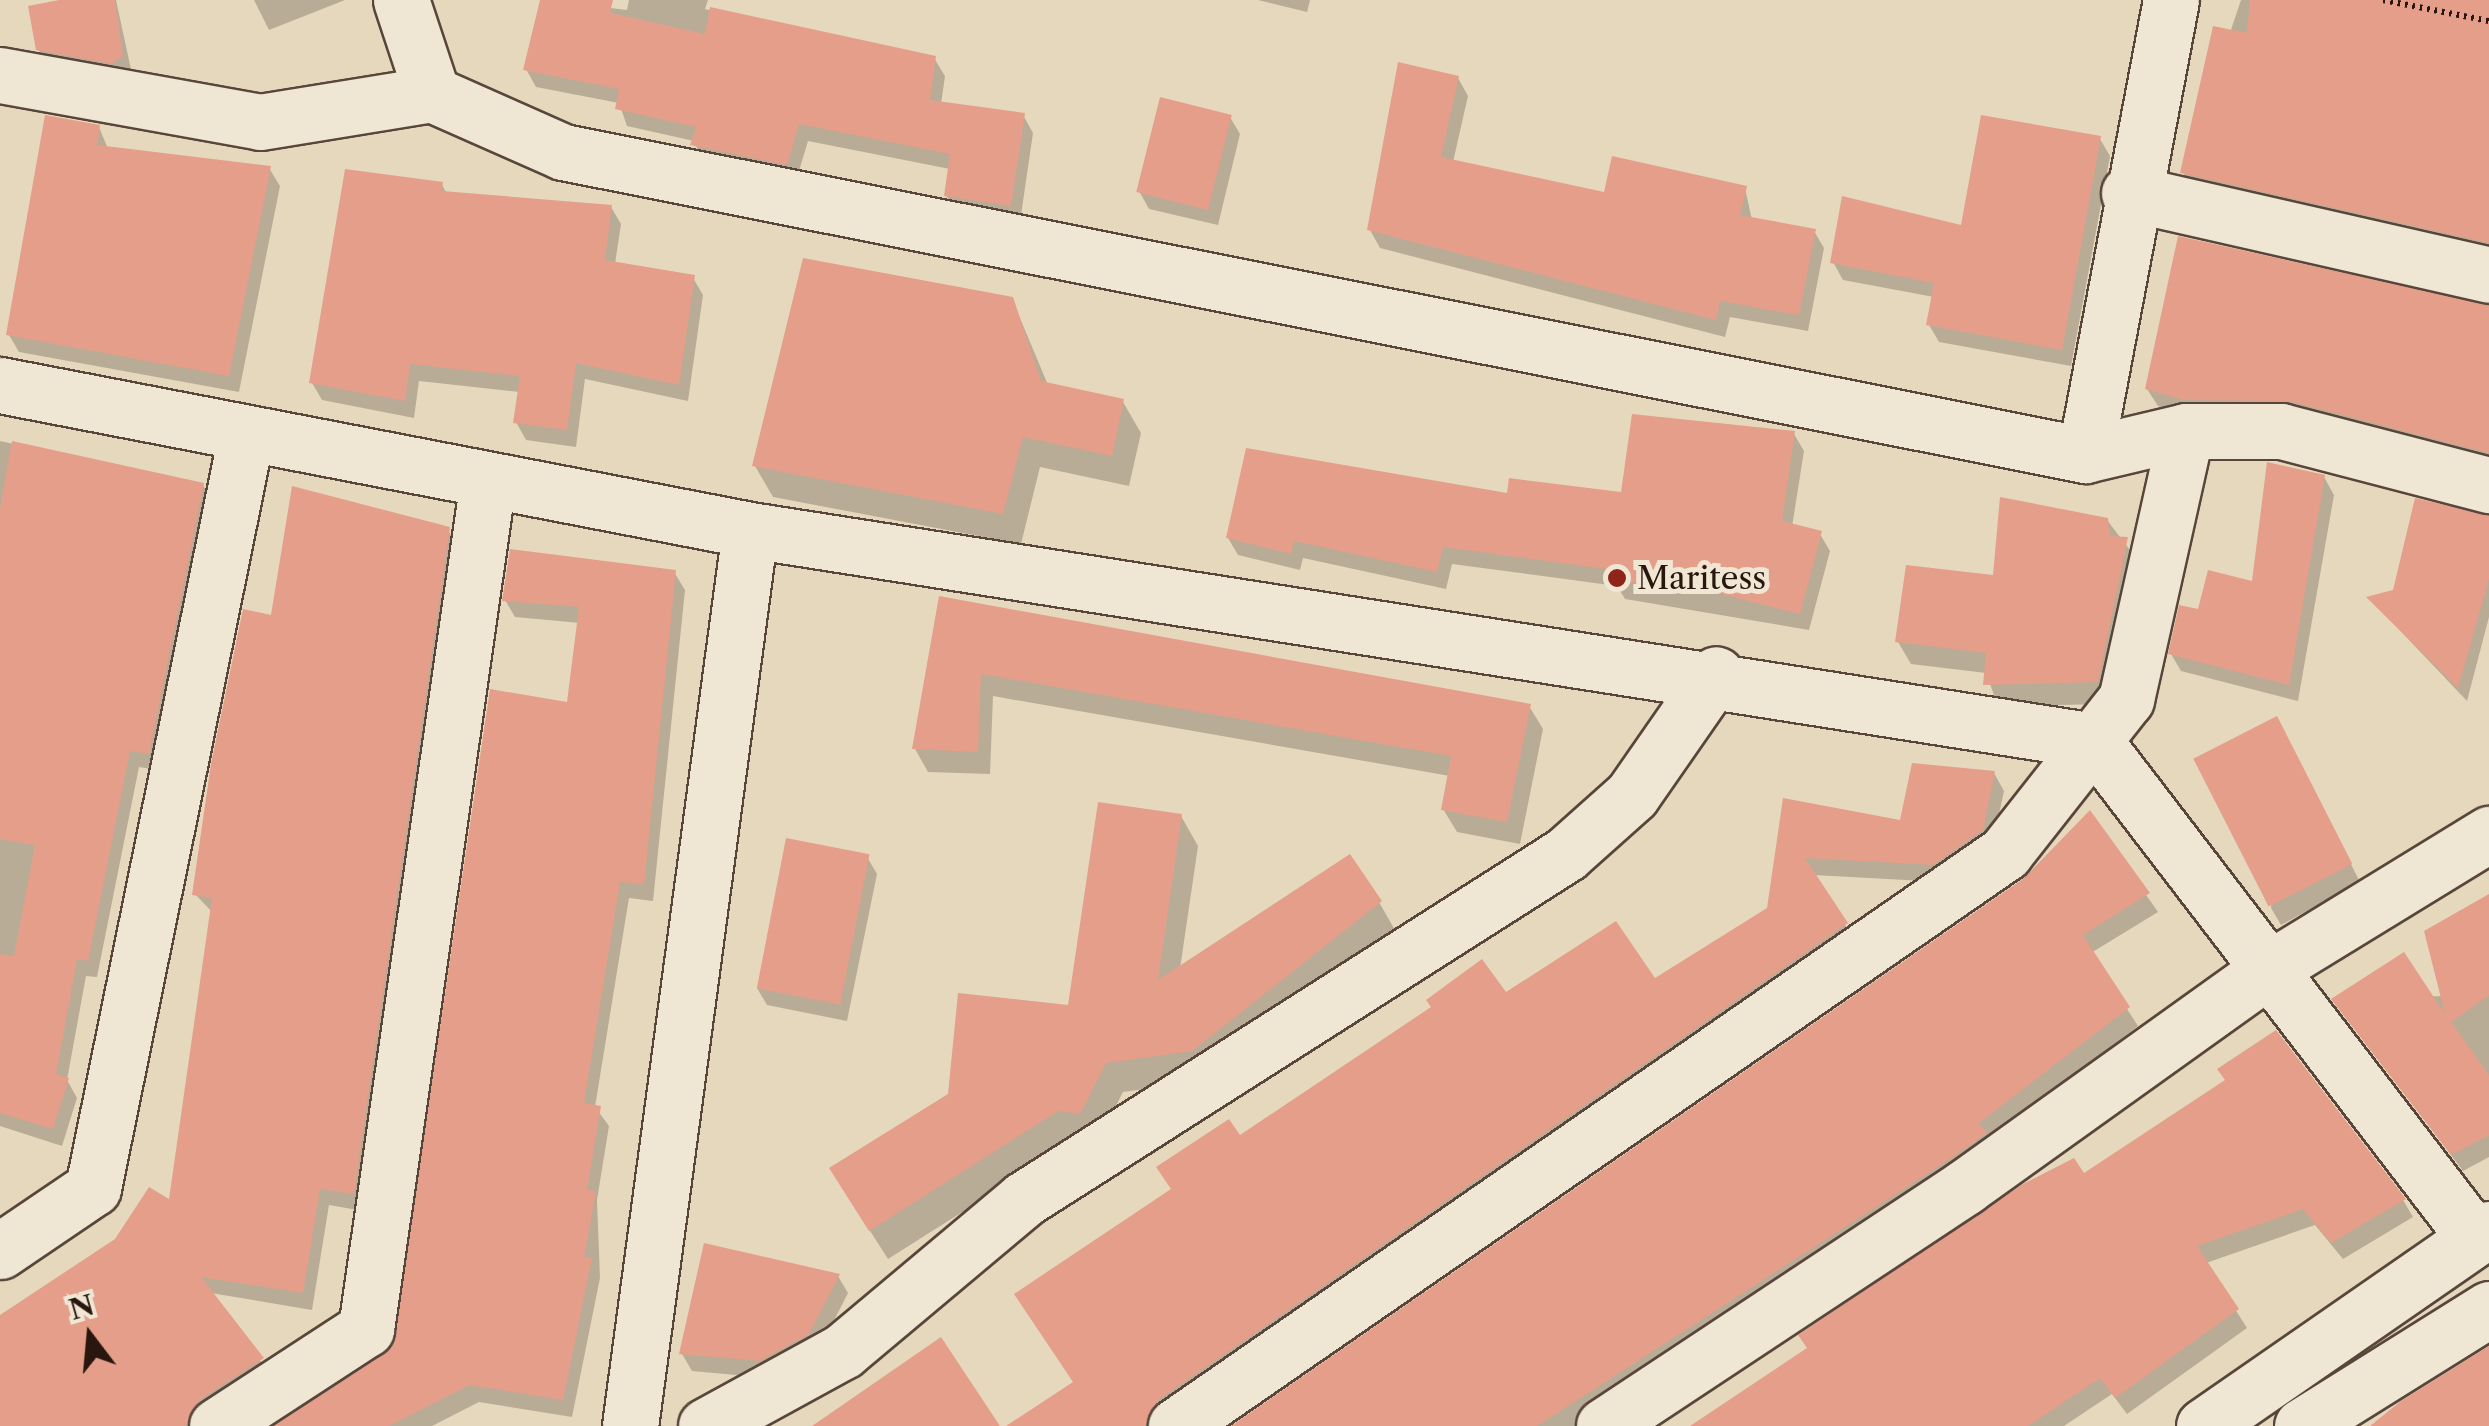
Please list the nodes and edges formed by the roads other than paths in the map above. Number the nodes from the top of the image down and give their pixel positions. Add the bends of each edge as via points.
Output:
1 (401, 0) edge
2 (2170, 0) edge
3 (0, 75) edge
4 (432, 94) junction
5 (2130, 193) junction
6 (2489, 274) edge
7 (2, 398) edge
8 (2186, 431) junction
9 (246, 436) junction
10 (2085, 455) junction
11 (488, 480) junction
12 (2489, 485) edge
13 (750, 530) junction
14 (1716, 674) junction
15 (2094, 740) junction
16 (2489, 834) edge
17 (2272, 968) junction
18 (2482, 1234) edge
19 (0, 1251) edge
20 (2399, 1292) junction
21 (2489, 1308) edge
22 (2437, 1343) junction
23 (217, 1426) edge
24 (630, 1426) edge
25 (706, 1426) edge
26 (1176, 1426) edge
27 (1604, 1426) edge
28 (2204, 1426) edge
29 (2302, 1426) edge

1 - 4 street
2 - 5 street
3 - 4 street via 260,122
4 - 10 street via 563,152
5 - 6 street
5 - 10 street
7 - 9 street
8 - 10 street
8 - 12 street via 2281,431
8 - 15 street via 2148,627 2126,699
9 - 11 street
9 - 19 street via 92,1188
11 - 13 street
11 - 23 street via 366,1329
13 - 14 street
13 - 24 street
14 - 15 street
14 - 25 street via 1632,795 1566,854 1024,1199 843,1352
15 - 17 street
15 - 26 street via 2005,853
16 - 17 street
17 - 18 street
17 - 27 street via 1966,1187
18 - 20 street
20 - 22 street
20 - 28 street
21 - 22 street
22 - 29 street

